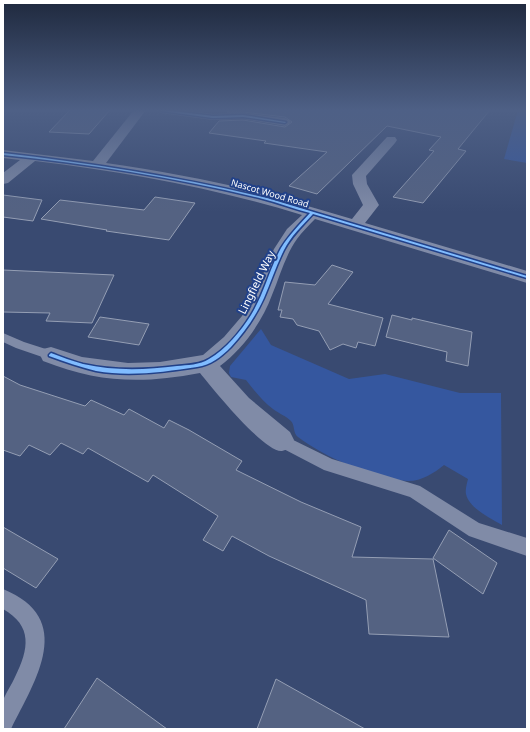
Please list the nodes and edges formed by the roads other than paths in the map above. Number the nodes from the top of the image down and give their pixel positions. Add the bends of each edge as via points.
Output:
1 (113, 144) edge
2 (387, 144) edge
3 (3, 154) edge
4 (32, 157) junction
5 (97, 165) junction
6 (3, 180) edge
7 (312, 213) junction
8 (355, 226) junction
9 (527, 277) edge
10 (3, 337) edge
11 (51, 355) joint
12 (205, 364) junction
13 (281, 440) joint
14 (527, 547) edge
15 (3, 598) edge
16 (3, 722) edge

1 - 5 street
2 - 8 street via 359,175 361,187 372,205
3 - 4 street, Nascot Wood Road
4 - 5 street, Nascot Wood Road
4 - 6 street
5 - 7 street, Nascot Wood Road via 204,184
7 - 8 street, Nascot Wood Road
7 - 12 street, Lingfield Way via 287,241 246,326 230,344
8 - 9 street, Nascot Wood Road
10 - 11 lane
11 - 12 street, Lingfield Way via 69,363 92,368 139,373
12 - 13 street via 238,404
13 - 14 lane via 329,465 414,491 475,530
15 - 16 lane via 27,614 34,625 36,640 32,663

